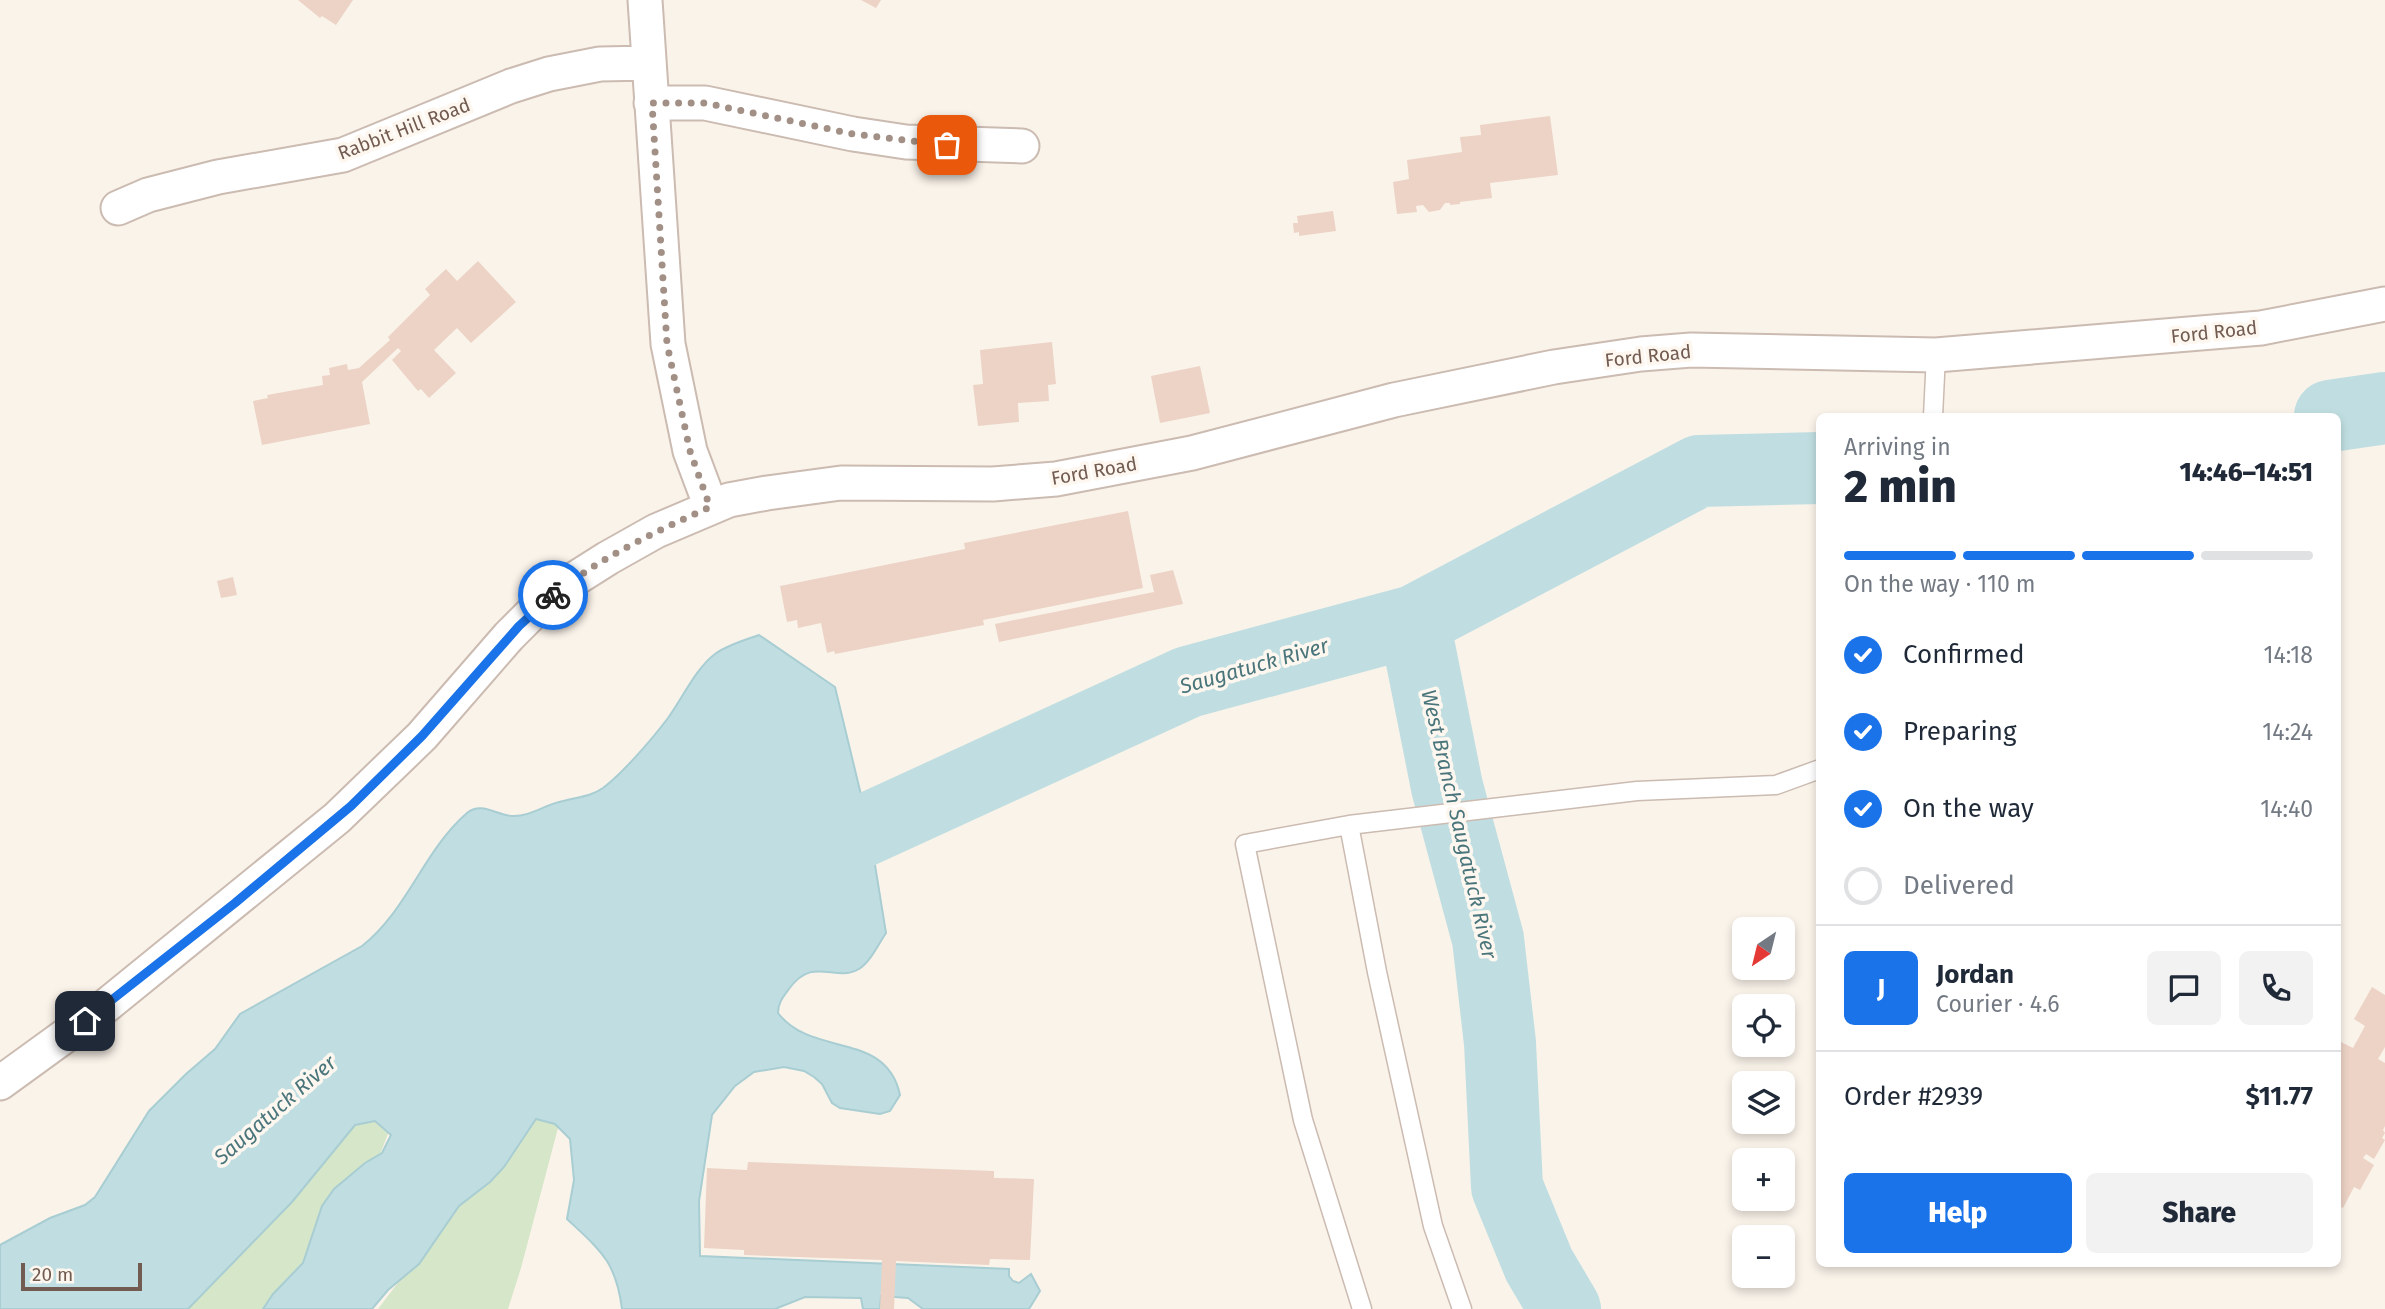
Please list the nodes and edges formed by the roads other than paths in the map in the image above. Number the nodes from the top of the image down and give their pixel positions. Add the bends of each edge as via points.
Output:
1 (645, 0) edge
2 (649, 63) junction
3 (652, 103) junction
4 (1022, 146) dead end
5 (118, 208) dead end
6 (2385, 304) edge
7 (1936, 355) junction
8 (1933, 413) edge
9 (710, 507) junction
10 (1816, 770) edge
11 (1349, 825) junction
12 (0, 1083) edge
13 (1362, 1309) edge
14 (1462, 1309) edge

1 - 2 street
2 - 3 street
2 - 5 street, Rabbit Hill Road via 600,64 549,74 343,155 218,177 148,195
3 - 4 street via 705,103 906,142
3 - 9 street via 667,344 690,451
6 - 7 street, Ford Road via 2261,328
7 - 8 lane
7 - 9 street, Ford Road via 1691,350 1641,355 1554,367 1394,400 1192,453 1056,479 993,485 841,483 767,492
9 - 12 street, Ford Road via 598,563 538,607 422,736 337,818 102,1009
10 - 11 lane via 1776,785 1637,791
11 - 13 lane via 1245,844 1303,1120
11 - 14 lane via 1433,1226

